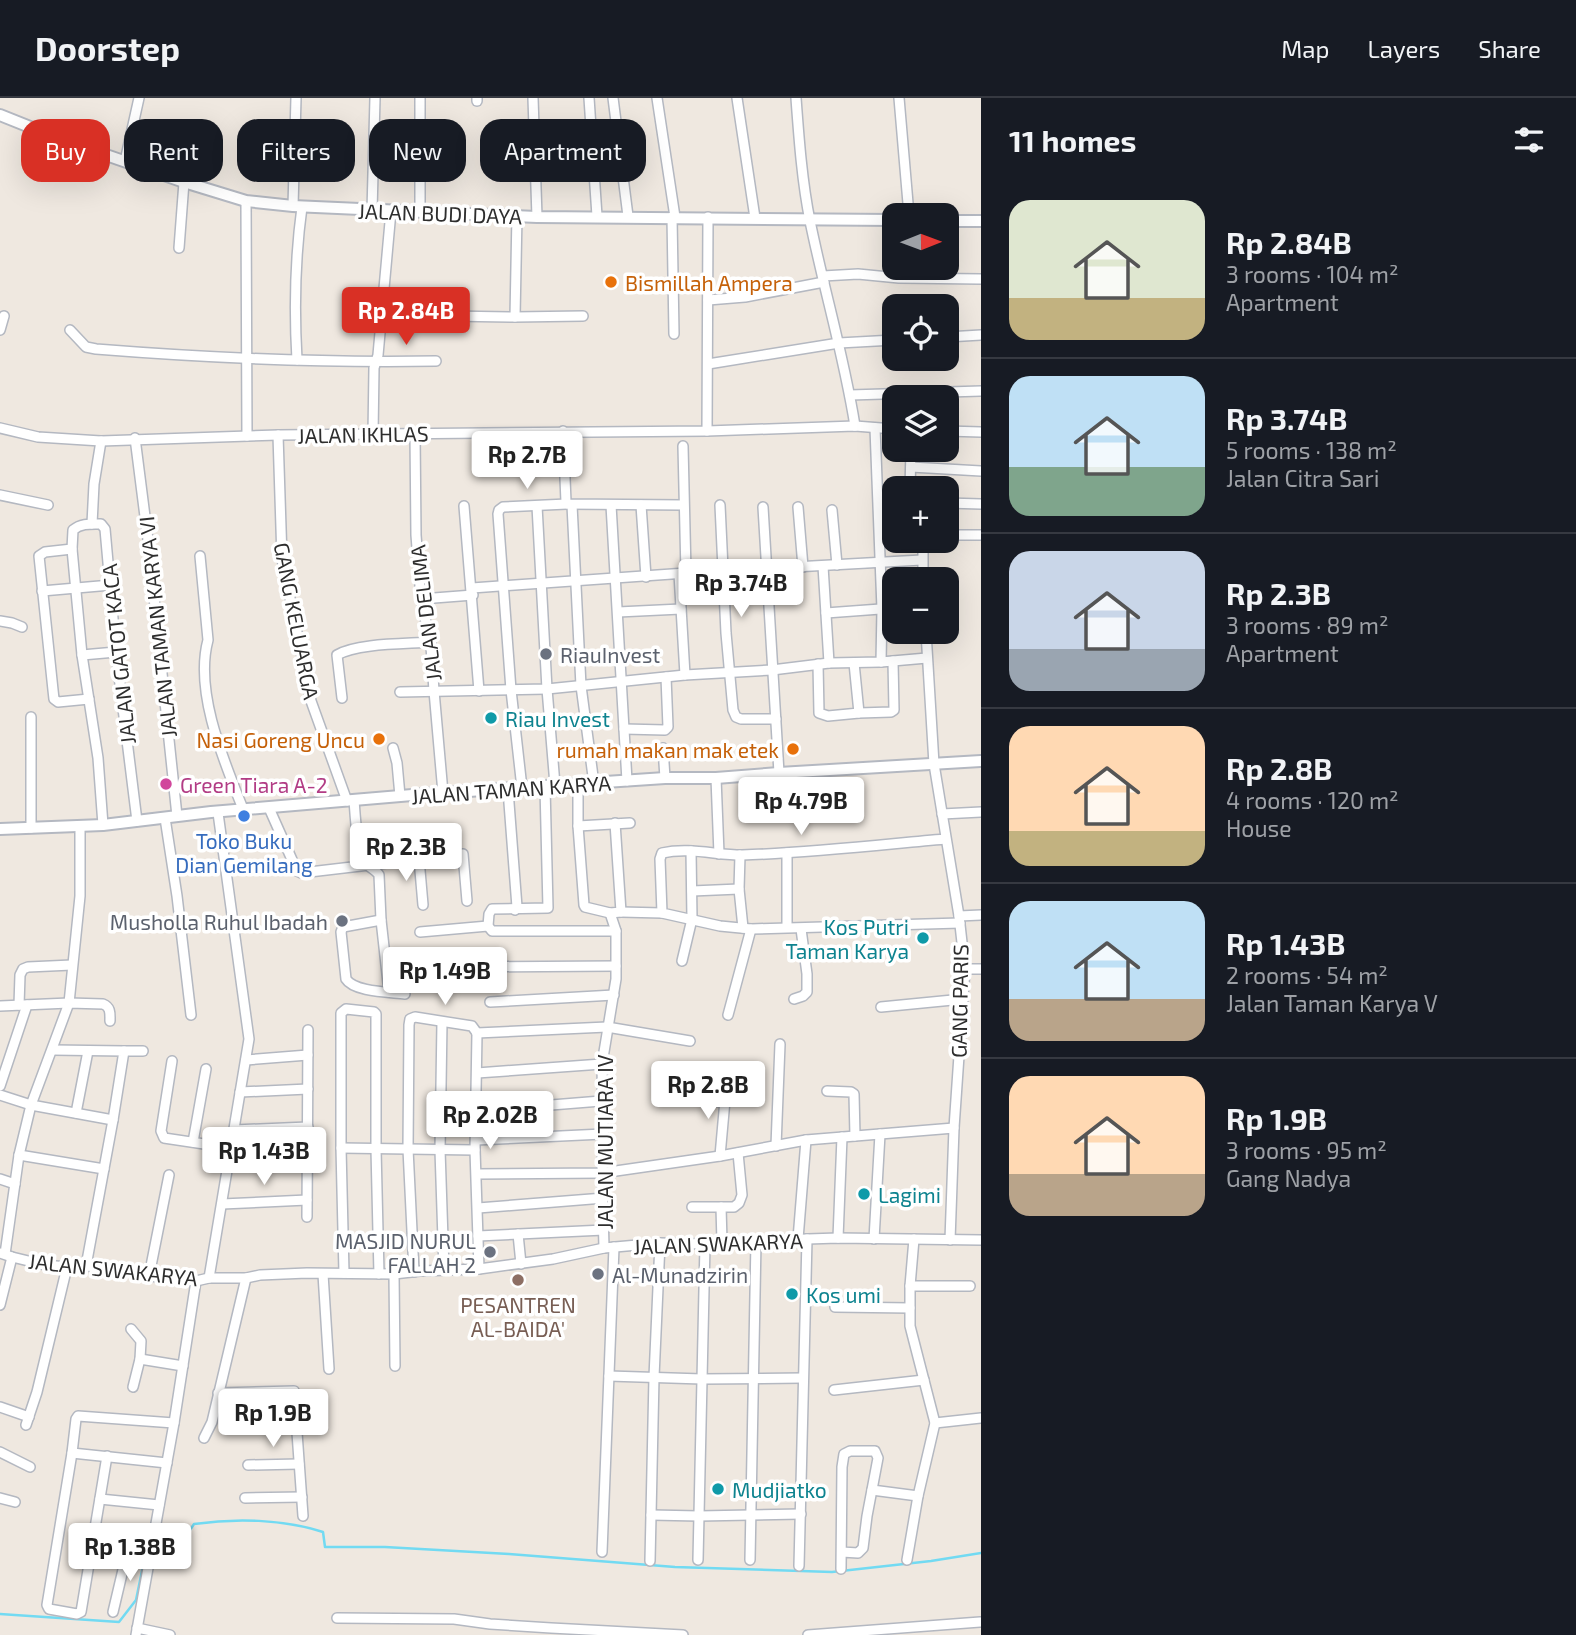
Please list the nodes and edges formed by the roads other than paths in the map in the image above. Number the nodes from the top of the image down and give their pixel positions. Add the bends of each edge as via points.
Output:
1 (139, 98) edge
2 (296, 98) edge
3 (375, 98) edge
4 (420, 98) edge
5 (533, 98) edge
6 (589, 98) edge
7 (613, 98) edge
8 (657, 98) edge
9 (737, 98) edge
10 (796, 98) edge
11 (899, 98) edge
12 (0, 115) edge
13 (134, 119) edge
14 (124, 161) edge
15 (184, 182) joint
16 (246, 201) junction
17 (908, 203) edge
18 (297, 206) junction
19 (372, 211) junction
20 (391, 211) junction
21 (420, 212) junction
22 (517, 215) junction
23 (537, 216) junction
24 (597, 216) junction
25 (628, 216) junction
26 (674, 217) junction
27 (708, 217) junction
28 (755, 218) junction
29 (809, 219) junction
30 (882, 220) edge
31 (959, 221) edge
32 (981, 221) edge
33 (179, 248) dead end
34 (824, 279) junction
35 (981, 279) edge
36 (708, 300) junction
37 (4, 316) dead end
38 (449, 316) dead end
39 (583, 316) dead end
40 (515, 317) junction
41 (0, 330) edge
42 (70, 330) dead end
43 (674, 334) dead end
44 (981, 335) edge
45 (959, 336) edge
46 (882, 341) edge
47 (839, 343) junction
48 (246, 359) junction
49 (297, 360) junction
50 (436, 361) dead end
51 (376, 362) junction
52 (708, 364) junction
53 (981, 391) edge
54 (850, 395) junction
55 (855, 426) junction
56 (875, 428) junction
57 (882, 428) edge
58 (2, 429) edge
59 (563, 431) junction
60 (707, 431) junction
61 (959, 431) edge
62 (981, 432) edge
63 (415, 433) junction
64 (373, 434) junction
65 (278, 435) junction
66 (247, 436) junction
67 (135, 438) junction
68 (0, 440) edge
69 (101, 440) junction
70 (683, 446) dead end
71 (911, 462) edge
72 (911, 467) junction
73 (981, 471) edge
74 (911, 476) edge
75 (0, 495) edge
76 (959, 503) edge
77 (981, 504) edge
78 (570, 505) junction
79 (611, 505) junction
80 (641, 505) junction
81 (684, 505) junction
82 (720, 505) dead end
83 (48, 506) dead end
84 (464, 506) dead end
85 (537, 506) junction
86 (763, 506) dead end
87 (798, 507) dead end
88 (832, 510) dead end
89 (92, 524) junction
90 (959, 535) edge
91 (981, 535) edge
92 (72, 549) junction
93 (922, 553) edge
94 (201, 556) dead end
95 (922, 560) junction
96 (879, 563) junction
97 (837, 565) junction
98 (823, 566) junction
99 (803, 567) junction
100 (922, 567) edge
101 (766, 570) junction
102 (724, 572) junction
103 (682, 574) junction
104 (646, 577) junction
105 (616, 578) junction
106 (575, 581) junction
107 (541, 583) junction
108 (111, 585) junction
109 (504, 586) junction
110 (76, 588) junction
111 (42, 591) junction
112 (472, 592) junction
113 (421, 599) junction
114 (681, 609) junction
115 (882, 609) junction
116 (618, 612) junction
117 (826, 612) junction
118 (0, 621) edge
119 (22, 628) dead end
120 (431, 642) junction
121 (927, 644) edge
122 (116, 652) junction
123 (82, 655) junction
124 (928, 658) junction
125 (893, 661) junction
126 (881, 662) junction
127 (854, 663) junction
128 (823, 664) junction
129 (772, 670) junction
130 (730, 673) junction
131 (685, 675) junction
132 (666, 677) junction
133 (622, 681) junction
134 (581, 686) junction
135 (547, 689) junction
136 (511, 690) junction
137 (434, 691) junction
138 (479, 691) junction
139 (400, 692) dead end
140 (342, 698) dead end
141 (89, 699) junction
142 (859, 713) junction
143 (32, 717) dead end
144 (776, 719) junction
145 (624, 729) junction
146 (393, 748) dead end
147 (663, 748) dead end
148 (981, 761) edge
149 (934, 764) junction
150 (779, 772) junction
151 (665, 778) junction
152 (716, 778) junction
153 (627, 781) junction
154 (594, 784) junction
155 (578, 785) junction
156 (550, 786) junction
157 (522, 788) junction
158 (508, 790) junction
159 (443, 793) junction
160 (400, 796) junction
161 (351, 800) junction
162 (269, 808) junction
163 (243, 809) junction
164 (981, 812) edge
165 (218, 813) junction
166 (942, 814) junction
167 (177, 816) junction
168 (165, 818) junction
169 (137, 821) junction
170 (615, 823) junction
171 (630, 823) dead end
172 (103, 825) junction
173 (80, 826) junction
174 (578, 826) junction
175 (31, 828) junction
176 (0, 829) edge
177 (946, 839) junction
178 (691, 851) junction
179 (787, 853) junction
180 (719, 854) junction
181 (740, 855) junction
182 (419, 859) junction
183 (366, 865) junction
184 (740, 889) junction
185 (692, 891) junction
186 (467, 901) dead end
187 (423, 905) dead end
188 (515, 910) junction
189 (621, 912) junction
190 (610, 913) junction
191 (662, 913) junction
192 (981, 915) edge
193 (692, 919) junction
194 (959, 919) junction
195 (381, 920) junction
196 (787, 927) junction
197 (490, 929) junction
198 (747, 929) junction
199 (801, 929) junction
200 (616, 931) junction
201 (420, 932) dead end
202 (682, 961) dead end
203 (72, 965) junction
204 (615, 966) junction
205 (444, 967) dead end
206 (965, 969) junction
207 (981, 969) edge
208 (389, 992) junction
209 (405, 994) dead end
210 (614, 996) junction
211 (794, 999) dead end
212 (963, 999) junction
213 (490, 1002) dead end
214 (69, 1003) junction
215 (23, 1005) junction
216 (0, 1006) edge
217 (881, 1007) dead end
218 (191, 1015) dead end
219 (728, 1015) dead end
220 (110, 1021) dead end
221 (442, 1022) junction
222 (607, 1027) junction
223 (308, 1030) dead end
224 (477, 1033) junction
225 (690, 1041) dead end
226 (780, 1044) dead end
227 (53, 1050) junction
228 (88, 1051) junction
229 (124, 1051) junction
230 (143, 1051) dead end
231 (308, 1055) junction
232 (246, 1060) junction
233 (172, 1061) dead end
234 (602, 1064) junction
235 (206, 1069) dead end
236 (477, 1073) junction
237 (0, 1086) edge
238 (308, 1089) junction
239 (726, 1089) dead end
240 (827, 1091) dead end
241 (240, 1092) junction
242 (0, 1095) edge
243 (601, 1101) junction
244 (708, 1101) dead end
245 (725, 1102) junction
246 (31, 1105) junction
247 (477, 1111) junction
248 (76, 1113) junction
249 (113, 1120) junction
250 (307, 1127) junction
251 (954, 1128) junction
252 (234, 1130) junction
253 (603, 1134) junction
254 (880, 1134) junction
255 (855, 1136) junction
256 (842, 1137) junction
257 (806, 1140) junction
258 (193, 1142) junction
259 (476, 1145) junction
260 (776, 1146) junction
261 (231, 1148) junction
262 (341, 1148) junction
263 (376, 1149) junction
264 (408, 1149) junction
265 (440, 1150) junction
266 (738, 1153) junction
267 (19, 1155) junction
268 (720, 1156) junction
269 (307, 1163) junction
270 (228, 1166) junction
271 (104, 1169) junction
272 (602, 1172) junction
273 (477, 1174) junction
274 (169, 1175) dead end
275 (0, 1179) edge
276 (15, 1184) junction
277 (604, 1198) junction
278 (307, 1200) junction
279 (222, 1204) junction
280 (692, 1207) dead end
281 (721, 1207) junction
282 (478, 1208) junction
283 (307, 1217) dead end
284 (604, 1230) junction
285 (518, 1234) junction
286 (478, 1236) junction
287 (838, 1238) junction
288 (802, 1239) junction
289 (874, 1239) junction
290 (914, 1239) junction
291 (950, 1240) junction
292 (981, 1240) edge
293 (722, 1241) junction
294 (756, 1241) junction
295 (660, 1243) junction
296 (705, 1244) junction
297 (609, 1247) junction
298 (6, 1255) edge
299 (521, 1264) junction
300 (86, 1266) junction
301 (67, 1267) junction
302 (479, 1269) junction
303 (444, 1270) junction
304 (414, 1272) junction
305 (344, 1273) junction
306 (324, 1274) junction
307 (379, 1274) junction
308 (394, 1274) junction
309 (149, 1276) junction
310 (209, 1278) junction
311 (246, 1278) junction
312 (196, 1281) junction
313 (910, 1286) junction
314 (970, 1286) dead end
315 (0, 1305) edge
316 (835, 1307) dead end
317 (910, 1308) junction
318 (131, 1329) dead end
319 (140, 1359) junction
320 (183, 1366) junction
321 (395, 1366) dead end
322 (329, 1369) dead end
323 (609, 1376) junction
324 (654, 1377) junction
325 (753, 1378) junction
326 (803, 1378) junction
327 (702, 1379) junction
328 (924, 1380) junction
329 (133, 1387) dead end
330 (834, 1390) dead end
331 (218, 1393) junction
332 (0, 1407) edge
333 (981, 1418) edge
334 (174, 1423) junction
335 (935, 1423) junction
336 (254, 1426) dead end
337 (297, 1426) junction
338 (204, 1438) dead end
339 (0, 1452) edge
340 (72, 1452) junction
341 (107, 1456) junction
342 (167, 1463) junction
343 (299, 1464) junction
344 (248, 1465) dead end
345 (30, 1467) dead end
346 (872, 1490) junction
347 (918, 1496) junction
348 (302, 1497) junction
349 (0, 1498) edge
350 (245, 1498) dead end
351 (100, 1499) junction
352 (15, 1502) dead end
353 (159, 1505) junction
354 (751, 1514) junction
355 (800, 1514) junction
356 (651, 1515) junction
357 (303, 1516) dead end
358 (699, 1516) junction
359 (94, 1532) junction
360 (130, 1540) junction
361 (152, 1542) junction
362 (602, 1552) dead end
363 (842, 1552) junction
364 (698, 1560) dead end
365 (750, 1560) dead end
366 (907, 1560) dead end
367 (650, 1561) dead end
368 (799, 1566) dead end
369 (841, 1569) dead end
370 (113, 1612) dead end
371 (337, 1618) dead end
372 (981, 1620) edge
373 (136, 1631) edge
374 (981, 1631) edge
375 (606, 1633) edge
376 (170, 1635) edge
377 (683, 1635) edge
378 (808, 1635) edge

1 - 13 street
2 - 18 street
3 - 19 street
4 - 21 street
5 - 23 street
6 - 24 street
7 - 25 street
8 - 26 street
9 - 28 street
10 - 29 street
11 - 17 street
12 - 14 street, JALAN BUDI DAYA
15 - 16 street, JALAN BUDI DAYA
15 - 33 street
16 - 18 street, JALAN BUDI DAYA
16 - 48 street
18 - 19 street, JALAN BUDI DAYA
18 - 49 street
19 - 20 street, JALAN BUDI DAYA
20 - 21 street, JALAN BUDI DAYA
20 - 51 street
21 - 22 street, JALAN BUDI DAYA
22 - 23 street, JALAN BUDI DAYA
22 - 40 street
23 - 24 street, JALAN BUDI DAYA
24 - 25 street, JALAN BUDI DAYA
25 - 26 street, JALAN BUDI DAYA
26 - 27 street, JALAN BUDI DAYA
26 - 43 street
27 - 28 street, JALAN BUDI DAYA
27 - 36 street
28 - 29 street, JALAN BUDI DAYA
29 - 30 street, JALAN BUDI DAYA
29 - 34 street
31 - 32 street
34 - 35 street via 858,274
34 - 36 street via 745,297
34 - 47 street
36 - 52 street
37 - 41 street
38 - 40 street
39 - 40 street
42 - 48 street via 86,347 96,349
44 - 45 street
46 - 47 street
47 - 52 street
47 - 54 street
48 - 49 street
48 - 66 street
49 - 51 street
50 - 51 street
51 - 64 street
52 - 60 street
53 - 54 street
54 - 55 street
55 - 56 street, JALAN IKHLAS
55 - 60 street, JALAN IKHLAS
56 - 57 street, JALAN IKHLAS
56 - 96 street
58 - 68 street
58 - 69 street, JALAN IKHLAS via 38,437
59 - 60 street, JALAN IKHLAS
59 - 63 street, JALAN IKHLAS
59 - 78 street via 566,502
61 - 62 street
63 - 64 street, JALAN IKHLAS
63 - 113 street, JALAN DELIMA via 414,507
64 - 65 street, JALAN IKHLAS
65 - 66 street, JALAN IKHLAS
65 - 161 street, GANG KELUARGA via 282,559 311,701
66 - 67 street, JALAN IKHLAS
67 - 69 street, JALAN IKHLAS
67 - 167 street, JALAN TAMAN KARYA VI
69 - 89 street
70 - 81 street
71 - 72 street
72 - 73 street
72 - 74 street
75 - 83 street
76 - 77 street
78 - 79 street
78 - 85 street
78 - 106 street
79 - 80 street
79 - 105 street
80 - 81 street
80 - 104 street
81 - 103 street
82 - 102 street
84 - 112 street
85 - 107 street
85 - 109 street via 499,510
86 - 101 street
87 - 99 street
88 - 97 street
89 - 92 street via 73,530
89 - 108 street, JALAN GATOT KACA via 105,529
90 - 91 street
92 - 110 street
92 - 111 street via 40,554
93 - 95 street
94 - 163 street via 208,640 206,686 215,735
95 - 96 street
95 - 100 street
96 - 97 street
96 - 115 street
97 - 98 street
98 - 99 street
98 - 117 street
99 - 101 street
101 - 102 street
101 - 129 street
102 - 103 street
102 - 130 street
103 - 104 street
103 - 114 street
104 - 105 street
105 - 106 street
105 - 116 street
106 - 107 street
106 - 134 street
107 - 109 street
107 - 135 street
108 - 110 street
108 - 122 street, JALAN GATOT KACA
109 - 112 street
109 - 136 street
110 - 111 street
110 - 123 street
111 - 141 street via 54,699
112 - 113 street
112 - 138 street
113 - 120 street, JALAN DELIMA
114 - 116 street
114 - 131 street
115 - 117 street
115 - 126 street
116 - 133 street
117 - 128 street
118 - 119 street
120 - 137 street, JALAN DELIMA
120 - 140 street via 359,648 337,655
121 - 124 street, GANG PARIS
122 - 123 street
122 - 169 street, JALAN GATOT KACA
123 - 141 street
124 - 125 street
124 - 149 street, GANG PARIS
125 - 126 street
125 - 142 street via 894,710
126 - 127 street
127 - 128 street
127 - 142 street
128 - 129 street
128 - 142 street via 820,713
129 - 130 street
129 - 144 street
130 - 131 street
130 - 144 street via 736,717
131 - 132 street
132 - 133 street
132 - 145 street via 668,727
133 - 134 street
133 - 145 street
134 - 135 street
134 - 154 street
135 - 136 street
135 - 156 street
136 - 138 street
136 - 157 street
137 - 138 street
137 - 139 street
137 - 159 street, JALAN DELIMA
141 - 172 street
143 - 175 street
144 - 150 street
145 - 153 street
146 - 160 street
147 - 151 street
148 - 149 street, JALAN TAMAN KARYA
149 - 150 street, JALAN TAMAN KARYA
149 - 166 street, GANG PARIS
150 - 152 street, JALAN TAMAN KARYA
151 - 152 street, JALAN TAMAN KARYA
151 - 153 street, JALAN TAMAN KARYA
152 - 180 street
153 - 154 street, JALAN TAMAN KARYA
154 - 155 street, JALAN TAMAN KARYA
155 - 156 street, JALAN TAMAN KARYA
155 - 174 street
156 - 157 street, JALAN TAMAN KARYA
156 - 188 street via 548,908
157 - 158 street, JALAN TAMAN KARYA
158 - 159 street, JALAN TAMAN KARYA
158 - 188 street
159 - 160 street, JALAN TAMAN KARYA
160 - 161 street, JALAN TAMAN KARYA
161 - 162 street, JALAN TAMAN KARYA
161 - 183 street, GANG KELUARGA
162 - 163 street, JALAN TAMAN KARYA
162 - 183 street via 297,871
163 - 165 street, JALAN TAMAN KARYA
164 - 166 street
165 - 167 street, JALAN TAMAN KARYA
165 - 232 street via 248,1026
166 - 177 street, GANG PARIS
167 - 168 street, JALAN TAMAN KARYA
168 - 169 street, JALAN TAMAN KARYA
168 - 218 street
169 - 172 street, JALAN TAMAN KARYA
170 - 171 street
170 - 174 street
170 - 189 street
172 - 173 street, JALAN TAMAN KARYA
173 - 175 street, JALAN TAMAN KARYA
173 - 203 street via 80,896
174 - 190 street via 585,907
175 - 176 street, JALAN TAMAN KARYA
177 - 179 street
177 - 194 street, GANG PARIS
178 - 180 street
178 - 185 street
178 - 191 street via 662,853
179 - 181 street
179 - 196 street
180 - 181 street
181 - 184 street
182 - 183 street
182 - 186 street via 463,854
182 - 187 street
183 - 195 street, GANG KELUARGA via 379,875
184 - 185 street
184 - 198 street
185 - 193 street
188 - 197 street via 492,909
189 - 190 street
189 - 191 street
190 - 200 street, JALAN MUTIARA IV
191 - 193 street
192 - 194 street
193 - 198 street
193 - 202 street
194 - 199 street
194 - 206 street, GANG PARIS
195 - 208 street, GANG KELUARGA
195 - 208 street via 343,926 346,979 358,988
196 - 198 street
196 - 199 street
197 - 200 street
197 - 201 street
198 - 219 street
199 - 211 street via 807,992
200 - 204 street, JALAN MUTIARA IV
203 - 214 street
203 - 215 street via 23,970
204 - 205 street
204 - 210 street, JALAN MUTIARA IV
206 - 207 street
206 - 212 street, GANG PARIS
208 - 209 street
210 - 213 street
210 - 222 street, JALAN MUTIARA IV
212 - 217 street
212 - 251 street, GANG PARIS
214 - 215 street
214 - 220 street via 103,1004 110,1011
214 - 227 street
215 - 216 street
215 - 237 street
221 - 224 street via 472,1026
221 - 264 street via 410,1019
221 - 265 street
222 - 224 street
222 - 225 street
222 - 234 street, JALAN MUTIARA IV
223 - 231 street
224 - 236 street
226 - 260 street
227 - 228 street
227 - 246 street
228 - 229 street
228 - 248 street
229 - 230 street
229 - 249 street
231 - 232 street
231 - 238 street
232 - 241 street
233 - 258 street via 162,1135
234 - 236 street
234 - 243 street, JALAN MUTIARA IV
235 - 258 street
236 - 247 street
238 - 241 street
238 - 250 street
239 - 245 street
240 - 255 street via 854,1094
241 - 252 street
242 - 246 street
243 - 247 street
243 - 253 street, JALAN MUTIARA IV
244 - 245 street
245 - 268 street
246 - 248 street
246 - 267 street
247 - 259 street
248 - 249 street
249 - 271 street
250 - 252 street
250 - 269 street
251 - 254 street
251 - 291 street, GANG PARIS
252 - 261 street
253 - 259 street
253 - 272 street, JALAN MUTIARA IV
254 - 255 street
254 - 289 street
255 - 256 street
256 - 257 street
256 - 287 street
257 - 260 street
257 - 288 street
258 - 261 street
259 - 265 street
259 - 273 street
260 - 266 street
261 - 270 street
262 - 263 street
262 - 263 street via 341,1013 346,1009 376,1014
262 - 305 street
263 - 264 street
263 - 307 street
264 - 265 street
264 - 304 street
265 - 303 street
266 - 268 street
266 - 281 street via 742,1195 734,1207
267 - 271 street
267 - 276 street
268 - 272 street
269 - 270 street
269 - 278 street
270 - 279 street
271 - 300 street
272 - 273 street
272 - 277 street, JALAN MUTIARA IV
273 - 282 street
274 - 309 street
275 - 276 street
276 - 298 street
277 - 282 street
277 - 284 street, JALAN MUTIARA IV
278 - 279 street
278 - 283 street
279 - 310 street
280 - 281 street
281 - 293 street
282 - 286 street
284 - 285 street
284 - 297 street, JALAN MUTIARA IV
285 - 286 street
285 - 299 street
286 - 302 street
287 - 288 street, JALAN SWAKARYA
287 - 289 street, JALAN SWAKARYA
288 - 294 street, JALAN SWAKARYA
288 - 326 street
289 - 290 street, JALAN SWAKARYA
290 - 291 street, JALAN SWAKARYA
290 - 313 street
291 - 292 street, JALAN SWAKARYA
293 - 294 street, JALAN SWAKARYA
293 - 296 street, JALAN SWAKARYA
294 - 325 street
295 - 296 street, JALAN SWAKARYA
295 - 297 street, JALAN SWAKARYA
295 - 324 street
296 - 327 street
297 - 299 street, JALAN SWAKARYA
297 - 323 street, JALAN MUTIARA IV
298 - 301 street, JALAN SWAKARYA
298 - 315 street
299 - 302 street, JALAN SWAKARYA
300 - 301 street, JALAN SWAKARYA
300 - 309 street, JALAN SWAKARYA
301 - 332 street via 28,1421
302 - 303 street, JALAN SWAKARYA
303 - 304 street, JALAN SWAKARYA
304 - 308 street, JALAN SWAKARYA
305 - 306 street, JALAN SWAKARYA
305 - 307 street, JALAN SWAKARYA
306 - 311 street, JALAN SWAKARYA
306 - 322 street
307 - 308 street, JALAN SWAKARYA
308 - 321 street
309 - 312 street, JALAN SWAKARYA
310 - 311 street, JALAN SWAKARYA
310 - 312 street, JALAN SWAKARYA
311 - 331 street
312 - 320 street
313 - 314 street
313 - 317 street
316 - 317 street
317 - 328 street
318 - 319 street via 141,1341
319 - 320 street
319 - 329 street
320 - 334 street
323 - 324 street
323 - 362 street, JALAN MUTIARA IV
324 - 327 street
324 - 356 street
325 - 326 street
325 - 327 street
325 - 354 street
326 - 355 street
327 - 358 street
328 - 330 street
328 - 335 street
331 - 337 street via 294,1391
331 - 338 street
333 - 335 street
334 - 340 street via 78,1416
334 - 342 street
335 - 347 street
336 - 337 street
337 - 343 street
339 - 345 street
340 - 341 street
340 - 359 street via 49,1609 81,1612
341 - 342 street
341 - 351 street
342 - 353 street
343 - 344 street
343 - 348 street
346 - 347 street
346 - 363 street via 863,1548 858,1553
346 - 363 street via 878,1458 875,1451 844,1454
347 - 366 street
348 - 350 street
348 - 357 street
349 - 352 street
351 - 353 street
351 - 359 street
353 - 361 street
354 - 355 street
354 - 358 street
354 - 365 street
355 - 368 street
356 - 358 street
356 - 367 street
358 - 364 street
359 - 360 street
360 - 361 street
360 - 370 street
361 - 373 street
363 - 369 street
371 - 375 street via 454,1619
372 - 374 street
372 - 378 street
373 - 376 street
375 - 377 street

